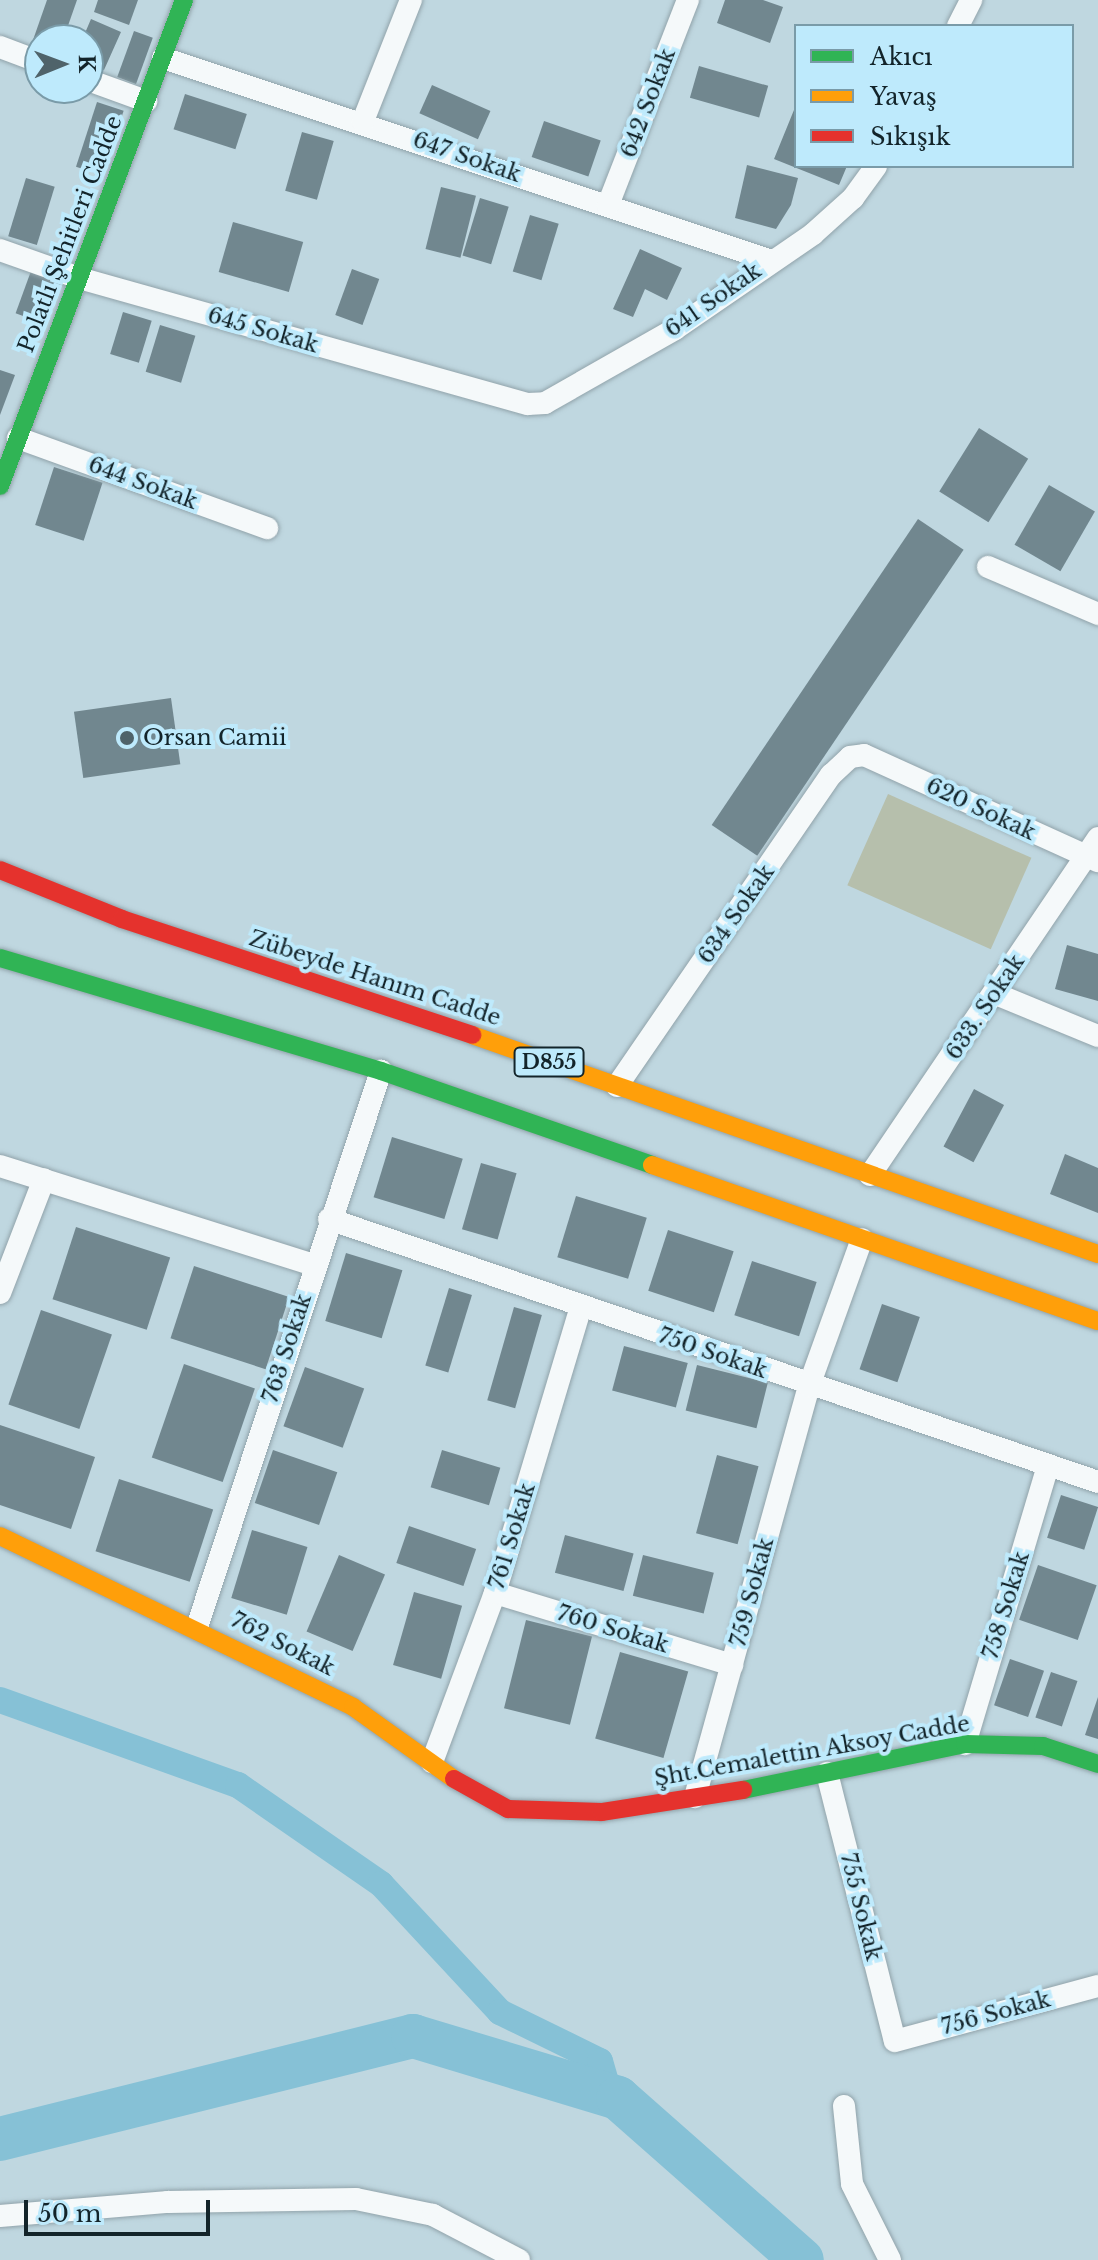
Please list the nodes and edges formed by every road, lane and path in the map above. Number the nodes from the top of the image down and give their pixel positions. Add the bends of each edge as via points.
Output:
1 (184, 0) edge
2 (411, 0) edge
3 (688, 0) edge
4 (971, 0) edge
5 (959, 24) edge
6 (0, 47) edge
7 (24, 56) edge
8 (163, 58) junction
9 (104, 86) edge
10 (146, 101) junction
11 (363, 121) junction
12 (875, 168) edge
13 (608, 205) junction
14 (0, 250) edge
15 (769, 260) junction
16 (79, 278) junction
17 (528, 404) joint
18 (18, 438) junction
19 (2, 474) edge
20 (267, 528) dead end
21 (988, 567) dead end
22 (1098, 614) edge
23 (864, 755) joint
24 (1098, 838) edge
25 (1092, 859) edge
26 (0, 870) edge
27 (0, 958) edge
28 (996, 994) junction
29 (1098, 1036) edge
30 (381, 1071) junction
31 (617, 1086) junction
32 (0, 1166) edge
33 (870, 1175) junction
34 (44, 1179) junction
35 (329, 1219) junction
36 (862, 1239) junction
37 (1098, 1254) edge
38 (314, 1265) junction
39 (0, 1293) edge
40 (581, 1307) junction
41 (1098, 1321) edge
42 (809, 1386) junction
43 (1048, 1465) junction
44 (1098, 1482) edge
45 (0, 1536) edge
46 (495, 1593) junction
47 (197, 1627) junction
48 (732, 1665) junction
49 (965, 1744) junction
50 (432, 1762) junction
51 (1098, 1764) edge
52 (827, 1773) junction
53 (695, 1797) junction
54 (532, 1813) joint
55 (1098, 1986) edge
56 (895, 2041) joint
57 (844, 2106) dead end
58 (0, 2216) edge
59 (519, 2260) edge
60 (890, 2260) edge

1 - 8 main road, Polatlı Şehitleri Cadde
2 - 11 street
3 - 13 street, 642 Sokak
4 - 5 street
6 - 7 street
8 - 10 main road, Polatlı Şehitleri Cadde
8 - 11 street, 647 Sokak
9 - 10 street
10 - 16 main road, Polatlı Şehitleri Cadde
11 - 13 street, 647 Sokak
12 - 15 street, 641 Sokak via 853,198 813,234
13 - 15 street, 647 Sokak
14 - 16 street, 645 Sokak
15 - 17 street, 641 Sokak via 675,329 563,397
16 - 17 street, 645 Sokak
16 - 18 main road, Polatlı Şehitleri Cadde
18 - 19 main road, Polatlı Şehitleri Cadde
18 - 20 street, 644 Sokak
21 - 22 street
23 - 25 street, 620 Sokak
23 - 31 street, 634 Sokak via 850,757 831,775
24 - 25 street, 633. Sokak
25 - 28 street, 633. Sokak
26 - 31 main road, Zübeyde Hanım Cadde / D855 via 122,919
27 - 30 main road
28 - 29 street
28 - 33 street, 633. Sokak
30 - 35 street, 763 Sokak
30 - 36 main road
31 - 33 main road, Zübeyde Hanım Cadde / D855
32 - 34 street
33 - 37 main road, Zübeyde Hanım Cadde / D855
34 - 38 street
34 - 39 street
35 - 38 street, 763 Sokak
35 - 40 street, 750 Sokak
36 - 41 main road
36 - 42 street, 759 Sokak
38 - 47 street, 763 Sokak
40 - 42 street, 750 Sokak
40 - 46 street, 761 Sokak
42 - 43 street, 750 Sokak
42 - 48 street, 759 Sokak
43 - 44 street, 750 Sokak
43 - 49 street, 758 Sokak
45 - 47 main road, 762 Sokak
46 - 48 street, 760 Sokak
46 - 50 street, 761 Sokak
47 - 50 main road, 762 Sokak via 353,1707
48 - 53 street, 759 Sokak
49 - 51 main road, Şht.Cemalettin Aksoy Cadde via 1043,1746
49 - 52 main road, Şht.Cemalettin Aksoy Cadde
50 - 54 main road, 762 Sokak via 508,1809
52 - 53 main road, Şht.Cemalettin Aksoy Cadde
52 - 56 street, 755 Sokak
53 - 54 main road, Şht.Cemalettin Aksoy Cadde via 602,1812
55 - 56 street, 756 Sokak
57 - 60 street via 852,2184
58 - 59 street via 168,2202 356,2199 433,2215

